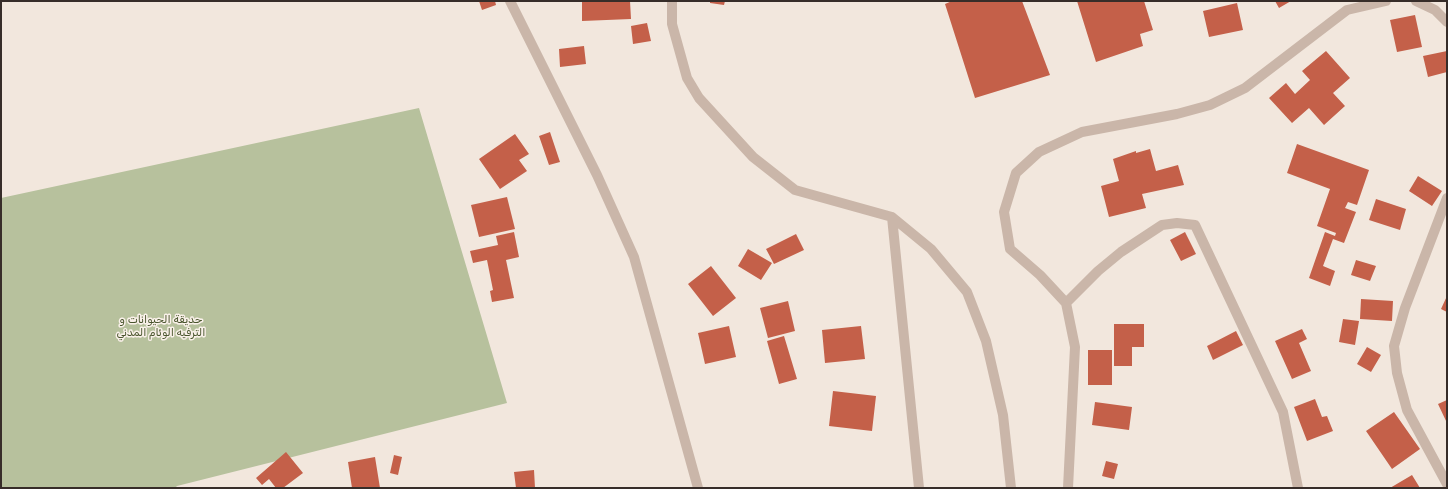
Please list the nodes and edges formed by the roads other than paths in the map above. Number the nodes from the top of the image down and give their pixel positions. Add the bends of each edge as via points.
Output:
1 (510, 1) edge
2 (672, 1) edge
3 (1386, 1) edge
4 (1416, 1) edge
5 (1447, 22) edge
6 (1447, 198) edge
7 (892, 217) junction
8 (1066, 303) junction
9 (1447, 484) edge
10 (698, 488) edge
11 (919, 488) edge
12 (1011, 488) edge
13 (1068, 488) edge
14 (1298, 488) edge

1 - 10 street via 597,175 634,257
2 - 7 street via 672,24 687,78 699,98 753,157 795,190
3 - 8 street via 1347,10 1246,88 1210,105 1082,132 1040,152 1016,173 1004,212 1010,248
4 - 5 street via 1435,10
6 - 9 street via 1405,308 1394,346 1397,373 1407,410
7 - 11 street
7 - 12 street via 931,250 967,292 986,341 1003,415
8 - 13 street via 1075,347
8 - 14 street via 1121,252 1162,225 1177,222 1195,225 1283,412

